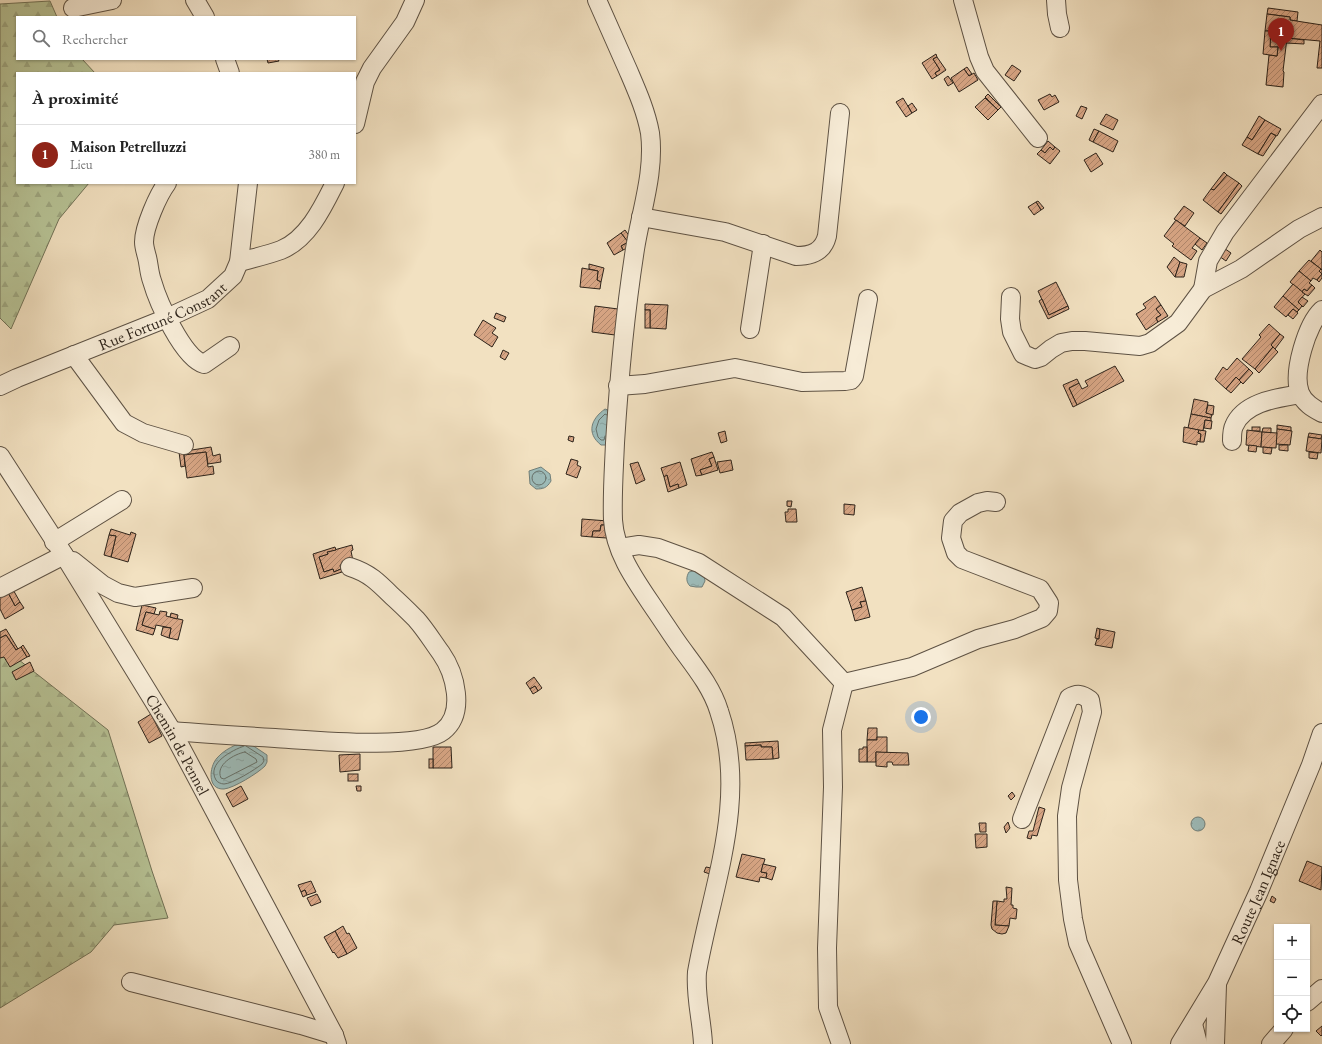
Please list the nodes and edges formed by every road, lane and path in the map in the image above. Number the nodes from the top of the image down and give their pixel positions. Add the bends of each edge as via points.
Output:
1 (112, 0) edge
2 (195, 0) edge
3 (415, 0) edge
4 (597, 0) edge
5 (962, 0) edge
6 (1056, 0) edge
7 (73, 8) dead end
8 (204, 16) edge
9 (1060, 28) dead end
10 (225, 60) edge
11 (230, 72) edge
12 (1322, 104) edge
13 (840, 113) dead end
14 (356, 120) edge
15 (1038, 138) dead end
16 (166, 184) edge
17 (248, 184) edge
18 (334, 184) edge
19 (641, 217) junction
20 (1322, 217) edge
21 (763, 244) junction
22 (239, 262) junction
23 (1203, 289) junction
24 (1011, 297) dead end
25 (868, 299) dead end
26 (1322, 310) edge
27 (167, 318) junction
28 (750, 329) dead end
29 (230, 346) dead end
30 (74, 355) junction
31 (0, 386) edge
32 (618, 386) junction
33 (1300, 394) junction
34 (1322, 413) edge
35 (1232, 441) dead end
36 (184, 445) dead end
37 (0, 456) edge
38 (122, 500) dead end
39 (996, 502) dead end
40 (620, 548) junction
41 (59, 549) junction
42 (350, 566) dead end
43 (0, 588) edge
44 (193, 588) dead end
45 (844, 683) junction
46 (172, 732) junction
47 (1322, 733) edge
48 (1317, 765) edge
49 (1022, 819) dead end
50 (131, 982) dead end
51 (1217, 983) junction
52 (1322, 989) edge
53 (1310, 999) edge
54 (1192, 1024) junction
55 (1281, 1032) edge
56 (335, 1039) edge
57 (703, 1044) edge
58 (841, 1044) edge
59 (1122, 1044) edge
60 (1180, 1044) edge
61 (1198, 1044) edge
62 (1214, 1044) edge
63 (1271, 1044) edge

1 - 7 street
2 - 8 street
3 - 14 street via 405,22 365,82
4 - 19 street via 643,105 650,135 650,165
5 - 15 street via 985,71
6 - 9 street
10 - 11 street
12 - 23 street via 1225,232 1208,261
13 - 21 street via 827,236 823,246 813,254 800,256
16 - 27 street via 150,219 144,242 152,281
17 - 22 street, Rue Fortuné Constant
18 - 22 street via 314,221 292,244
19 - 21 street via 715,229
19 - 32 street
20 - 23 street via 1299,229 1241,269
21 - 28 street
22 - 27 street, Rue Fortuné Constant via 233,276 208,299
23 - 24 street via 1178,323 1150,343 1140,346 1072,341 1061,343 1035,359 1023,354 1012,332
25 - 32 street via 854,376 851,380 829,383 802,382 735,368 645,384
26 - 33 street via 1316,315 1302,348 1297,382
27 - 29 street via 180,342 197,362 204,364
27 - 30 street, Rue Fortuné Constant
30 - 31 street, Rue Fortuné Constant
30 - 36 street via 124,423 143,433
32 - 40 street via 613,516
33 - 34 street via 1305,403
33 - 35 street via 1254,406 1240,416 1233,427
37 - 41 street, Chemin de Pennel
38 - 41 street
39 - 45 street via 978,503 960,513 953,522 951,538 956,553 962,559 1040,589 1049,603 1048,611 1042,618 1015,629 978,639 912,667
40 - 45 street via 639,545 658,548 699,562 783,617
40 - 57 street via 626,563 646,595 710,690 719,709 727,746 730,768 728,830 696,985
41 - 43 street
41 - 44 street via 97,580 118,593 135,597
41 - 46 street, Chemin de Pennel
42 - 46 street via 372,577 417,620 448,663 455,684 456,700 454,719 443,731 429,738 404,742 363,743
45 - 58 street via 832,730 833,787 827,948 828,1007
46 - 56 street, Chemin de Pennel
47 - 48 street, Route Jean Ignace
48 - 51 street, Route Jean Ignace
49 - 59 street via 1069,698 1076,694 1082,695 1090,700 1092,712 1071,788 1067,816 1068,880 1078,943
50 - 56 street via 301,1025
51 - 54 street, Route Jean Ignace
51 - 62 street
52 - 53 street
54 - 60 street, Route Jean Ignace
54 - 61 street
55 - 63 street

